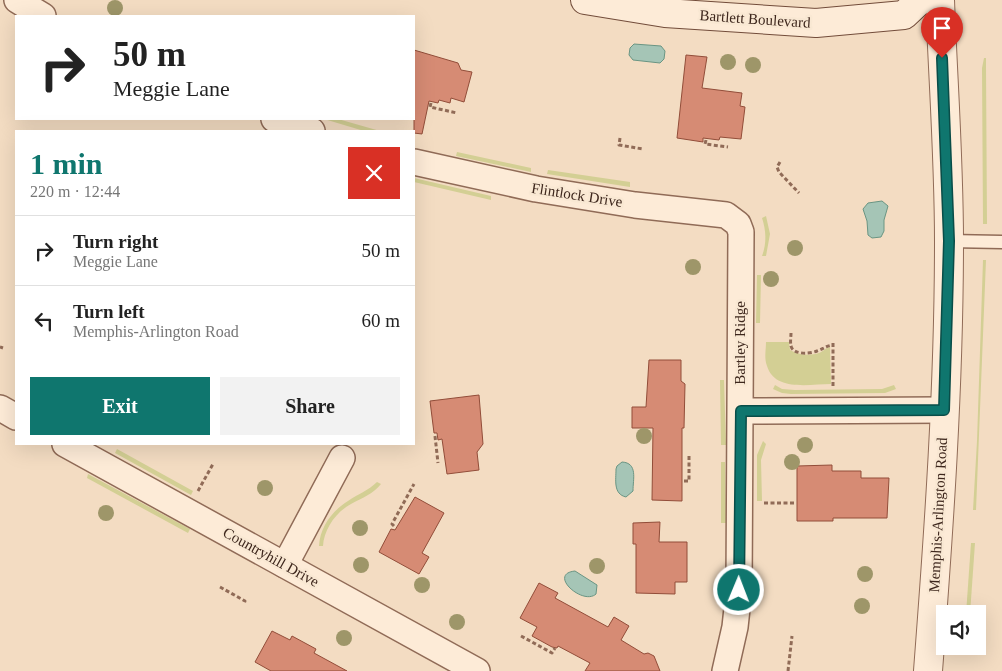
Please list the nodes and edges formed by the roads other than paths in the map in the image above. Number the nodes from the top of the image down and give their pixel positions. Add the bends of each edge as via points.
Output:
1 (16, 0) edge
2 (585, 0) edge
3 (920, 0) edge
4 (940, 0) edge
5 (41, 15) edge
6 (277, 120) edge
7 (309, 130) edge
8 (415, 162) edge
9 (738, 224) joint
10 (949, 241) junction
11 (1002, 242) edge
12 (0, 408) edge
13 (944, 410) junction
14 (741, 411) junction
15 (15, 416) edge
16 (67, 445) edge
17 (342, 458) dead end
18 (285, 565) junction
19 (477, 671) edge
20 (725, 671) edge
21 (928, 671) edge

1 - 5 street
2 - 3 street, Bartlett Boulevard via 665,13 816,23 904,15
4 - 10 street, Memphis-Arlington Road
6 - 7 street
8 - 9 street, Flintlock Drive via 536,189 726,215
9 - 14 street, Bartley Ridge via 741,232
10 - 11 lane
10 - 13 street, Memphis-Arlington Road
12 - 15 street
13 - 14 street
13 - 21 street, Memphis-Arlington Road
14 - 20 street, Bartley Ridge via 738,598
16 - 18 street, Countryhill Drive
17 - 18 street
18 - 19 street, Countryhill Drive

